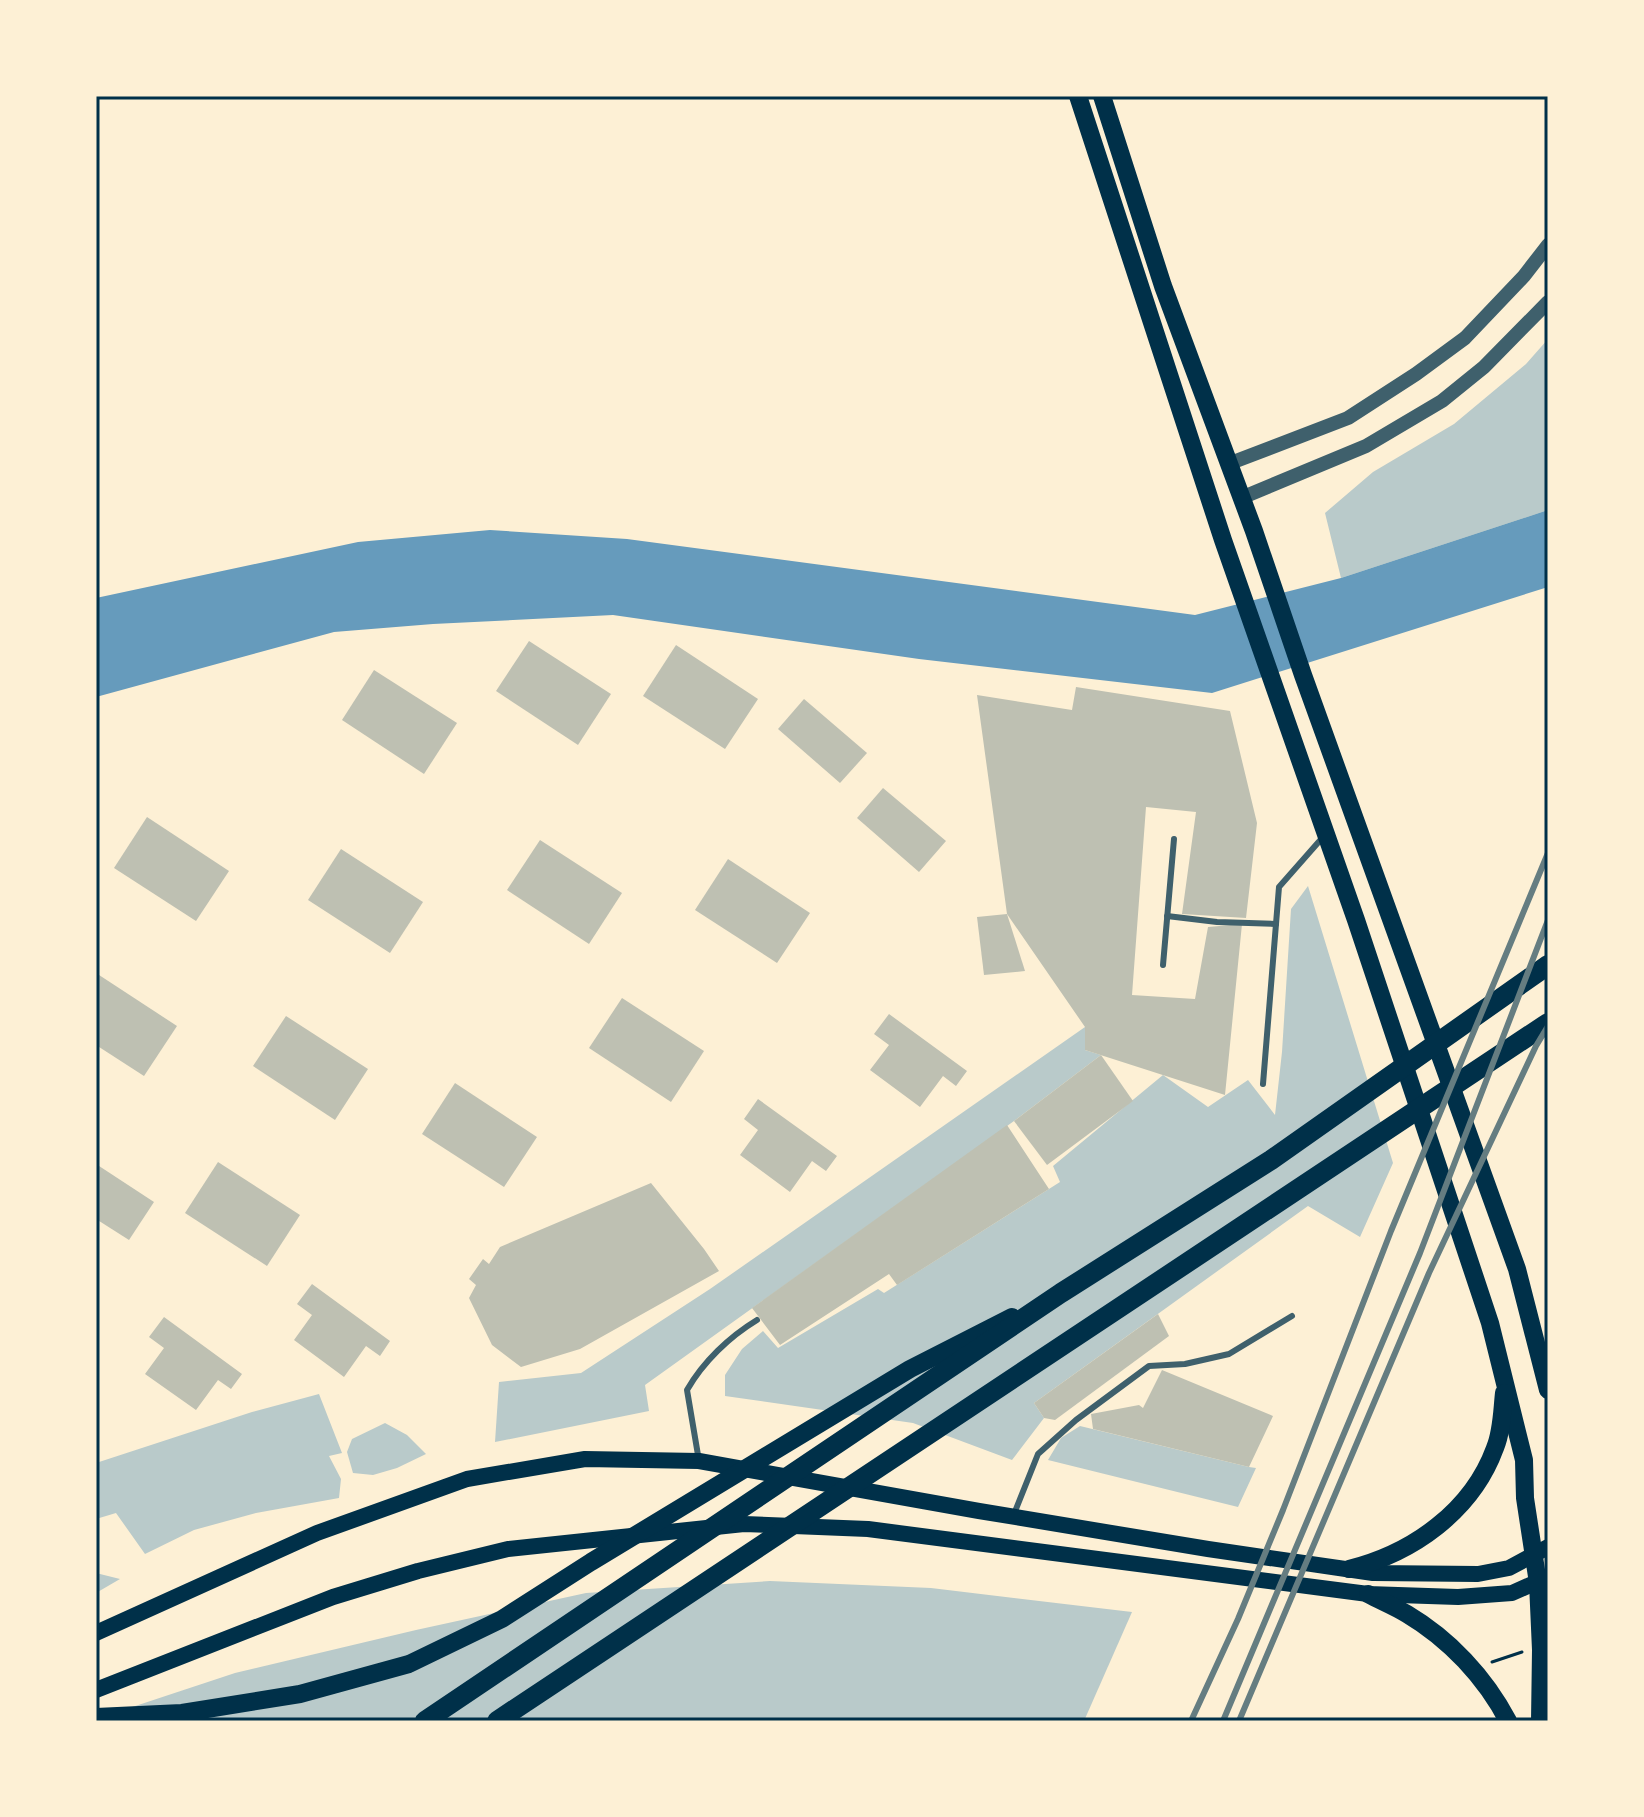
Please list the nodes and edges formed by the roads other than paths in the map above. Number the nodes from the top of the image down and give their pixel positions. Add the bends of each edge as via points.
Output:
1 (1078, 96) edge
2 (1102, 96) edge
3 (1548, 245) edge
4 (1548, 302) edge
5 (1228, 464) junction
6 (1241, 498) junction
7 (1325, 834) junction
8 (1174, 839) dead end
9 (1167, 916) junction
10 (1276, 924) junction
11 (1163, 965) dead end
12 (1548, 965) edge
13 (1548, 1023) edge
14 (1263, 1084) dead end
15 (1061, 1293) junction
16 (1292, 1316) dead end
17 (757, 1320) dead end
18 (1542, 1342) edge
19 (1506, 1382) junction
20 (1548, 1390) edge
21 (699, 1461) junction
22 (1013, 1517) junction
23 (1541, 1551) edge
24 (1349, 1569) junction
25 (1543, 1580) edge
26 (1368, 1594) junction
27 (96, 1633) edge
28 (96, 1690) edge
29 (254, 1701) junction
30 (96, 1717) edge
31 (184, 1721) edge
32 (425, 1721) edge
33 (497, 1721) edge
34 (1508, 1721) edge
35 (1540, 1721) edge

1 - 7 main road
2 - 5 main road
3 - 5 street via 1465,338 1416,374 1348,418
4 - 6 street via 1442,401 1366,446
5 - 6 main road
6 - 18 main road
7 - 10 lane via 1279,887
7 - 19 main road via 1466,1246
8 - 9 lane
9 - 10 lane
9 - 11 lane
10 - 14 lane
12 - 15 highway via 1271,1160
13 - 33 highway
15 - 29 main road via 910,1369 502,1619 409,1664
15 - 32 highway
16 - 22 lane via 1229,1354 1149,1366 1038,1454
17 - 21 lane via 699,1369 687,1390
18 - 20 main road
19 - 23 main road via 1524,1460 1525,1498
19 - 24 main road via 1497,1445 1483,1477 1461,1505 1404,1548
21 - 22 main road
21 - 27 main road via 585,1459 467,1479 317,1533
22 - 24 main road
23 - 24 main road via 1509,1568 1478,1574
23 - 25 main road
25 - 26 main road via 1512,1593
25 - 35 main road
26 - 28 main road via 868,1529 744,1524 508,1549 418,1571 333,1597
26 - 34 main road via 1444,1641 1475,1671
29 - 30 main road via 182,1713
29 - 31 main road

